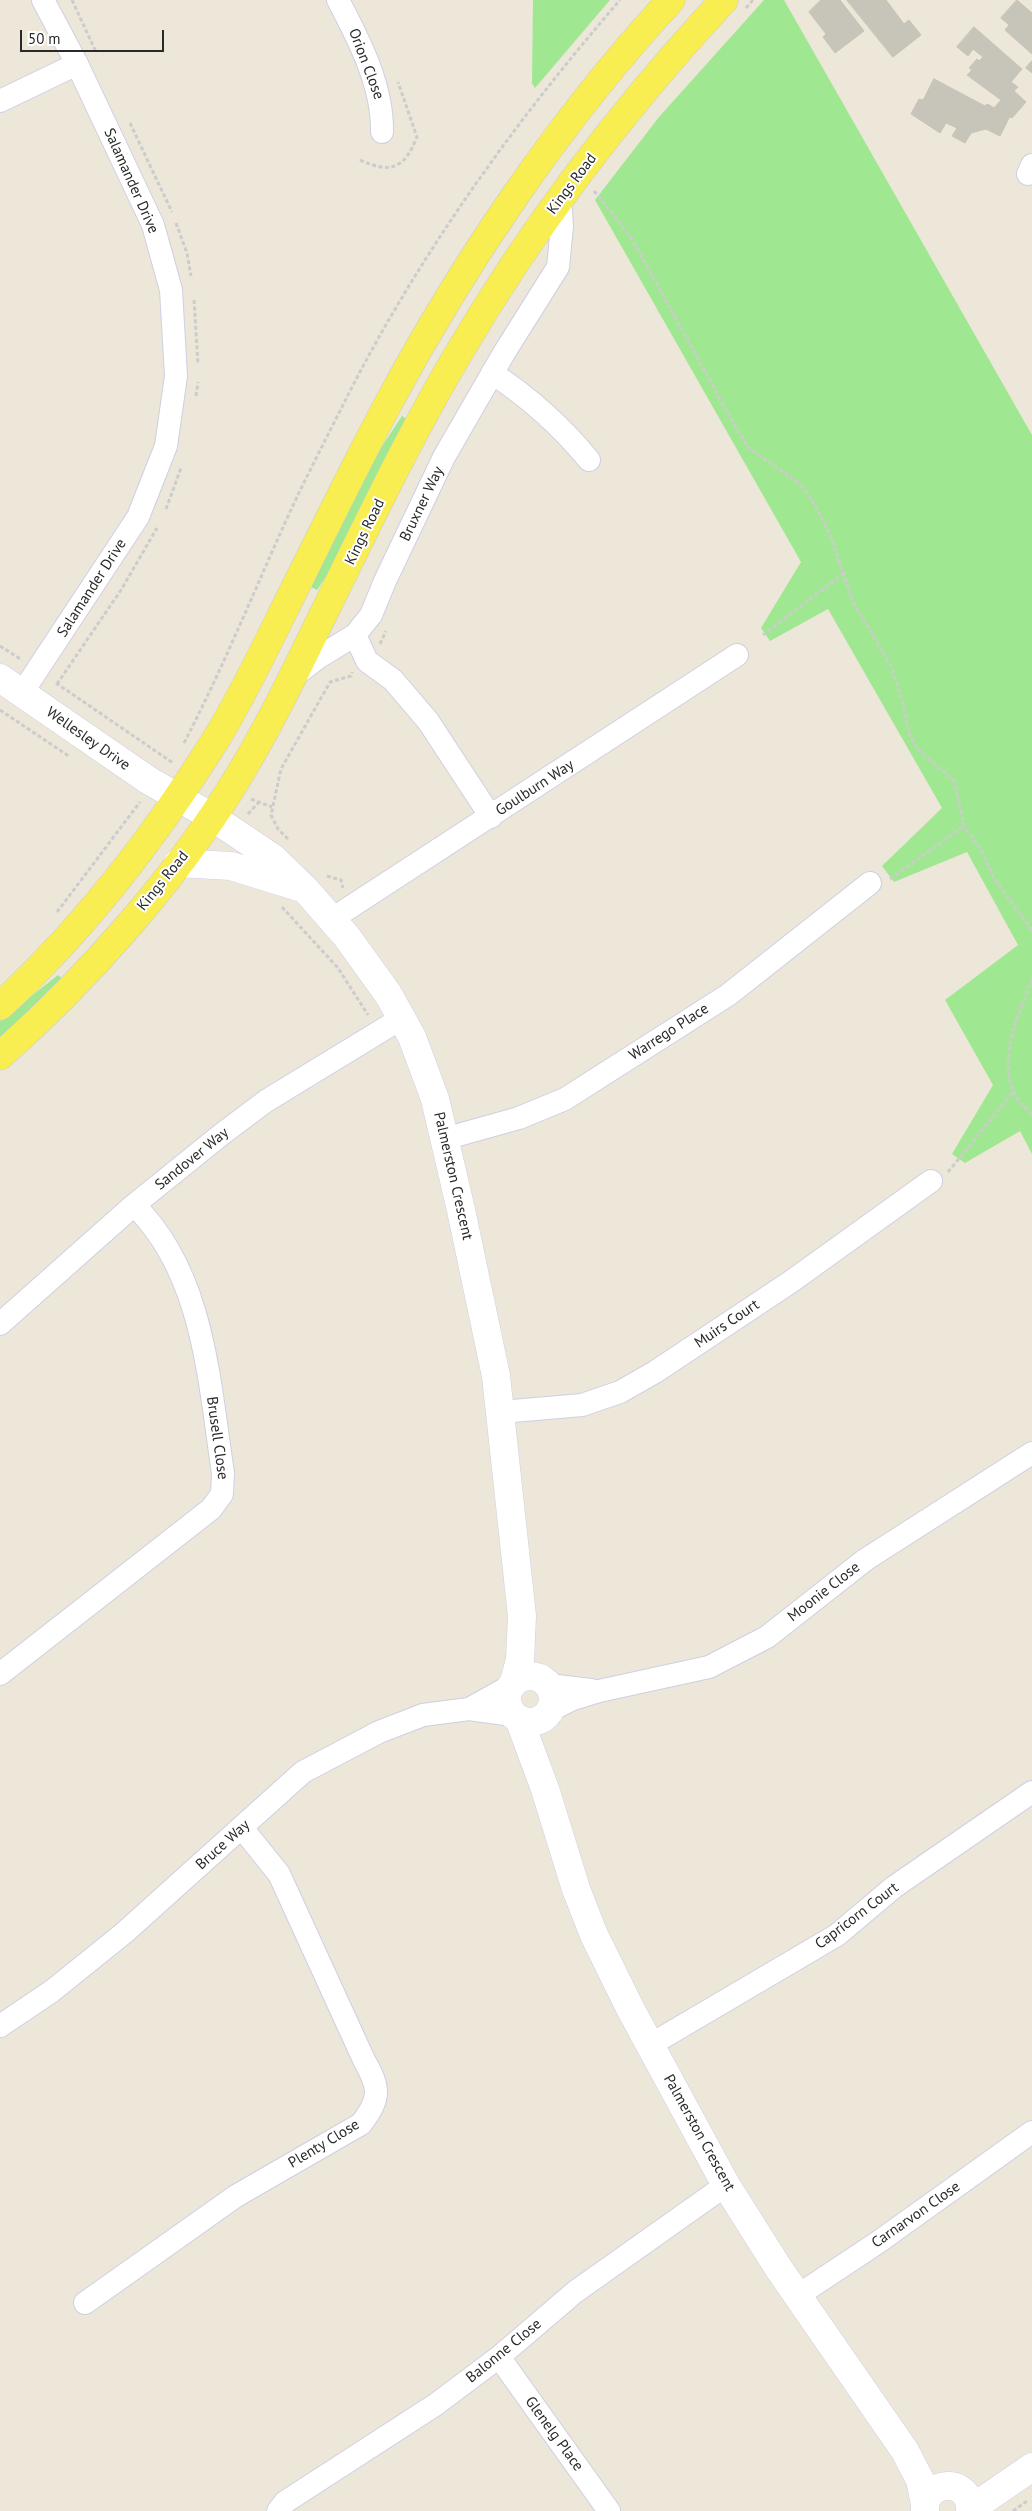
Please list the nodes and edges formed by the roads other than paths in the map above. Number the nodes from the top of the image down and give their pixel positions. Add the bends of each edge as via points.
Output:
1 (43, 0) edge
2 (338, 0) edge
3 (671, 0) edge
4 (732, 7) edge
5 (77, 64) junction
6 (0, 101) edge
7 (382, 132) dead end
8 (528, 178) junction
9 (557, 203) junction
10 (492, 373) junction
11 (589, 460) dead end
12 (359, 645) junction
13 (738, 655) dead end
14 (294, 676) junction
15 (0, 678) edge
16 (22, 693) junction
17 (166, 791) junction
18 (491, 817) junction
19 (223, 823) junction
20 (178, 863) junction
21 (314, 880) junction
22 (870, 883) road end
23 (342, 913) junction
24 (0, 1006) edge
25 (391, 1025) junction
26 (0, 1056) edge
27 (444, 1139) junction
28 (931, 1181) road end
29 (134, 1205) junction
30 (0, 1324) edge
31 (501, 1412) junction
32 (1032, 1453) edge
33 (0, 1674) edge
34 (528, 1682) junction
35 (599, 1690) junction
36 (469, 1709) junction
37 (549, 1713) junction
38 (516, 1717) junction
39 (545, 1789) junction
40 (1032, 1792) edge
41 (242, 1828) junction
42 (0, 2026) edge
43 (650, 2045) junction
44 (1032, 2132) edge
45 (726, 2185) junction
46 (797, 2296) junction
47 (85, 2303) dead end
48 (499, 2357) junction
49 (905, 2451) junction
50 (1026, 2481) edge
51 (951, 2486) junction
52 (924, 2509) edge
53 (278, 2511) edge
54 (609, 2511) edge
55 (972, 2511) edge

1 - 5 street, Salamander Drive
2 - 7 street, Orion Close via 378,91
3 - 8 main road via 609,73
4 - 9 main road, Kings Road via 666,63
5 - 6 street
5 - 16 street, Salamander Drive via 154,225 170,290 176,376 166,446 138,517
8 - 9 main road
8 - 17 main road via 491,231 388,404 219,734
9 - 10 street, Bruxner Way via 562,226 558,267
9 - 14 main road, Kings Road via 521,254 436,394 389,481
10 - 11 street via 523,393 550,417
10 - 12 street, Bruxner Way via 444,457 385,580
12 - 14 street, Bruxner Way via 319,657
12 - 18 street via 367,661 393,680 428,721
13 - 18 street, Goulburn Way
14 - 19 main road, Kings Road via 237,779
15 - 16 street, Wellesley Drive
16 - 17 street, Wellesley Drive
17 - 19 street, Wellesley Drive
17 - 24 main road via 103,896
18 - 23 street, Goulburn Way
19 - 20 main road, Kings Road
19 - 21 street, Palmerston Crescent via 273,858
20 - 21 street via 231,866
20 - 26 main road, Kings Road via 80,978
21 - 23 street, Palmerston Crescent
22 - 27 street, Warrego Place via 728,994 565,1099 519,1118
23 - 25 street, Palmerston Crescent
25 - 27 street, Palmerston Crescent via 427,1077
25 - 29 street, Sandover Way via 266,1101
27 - 31 street, Palmerston Crescent via 489,1340
28 - 31 street, Muirs Court via 789,1283 620,1392 582,1406
29 - 30 street, Sandover Way
29 - 33 street, Brusell Close via 160,1236 177,1265 198,1326 223,1473 222,1494 211,1509
31 - 34 street, Palmerston Crescent via 522,1616 533,1661
32 - 35 street, Moonie Close via 865,1560 767,1637 709,1667
34 - 35 street, Moonie Close
34 - 36 street, Bruce Way
34 - 37 street via 553,1695
34 - 38 street via 507,1700
35 - 37 street, Moonie Close via 573,1699
36 - 38 street, Bruce Way
36 - 41 street, Bruce Way via 423,1715 370,1736 303,1772
37 - 38 street via 533,1722
37 - 39 street, Palmerston Crescent via 543,1733
38 - 39 street, Palmerston Crescent
39 - 43 street, Palmerston Crescent via 560,1845 594,1935
40 - 43 street, Capricorn Court via 894,1887 837,1935
41 - 42 street, Bruce Way via 117,1939 52,1991
41 - 47 street, Plenty Close via 279,1874 373,2076 377,2087 374,2106 361,2124 236,2196
43 - 45 street, Palmerston Crescent
44 - 46 street, Carnarvon Close
45 - 46 street, Palmerston Crescent
45 - 48 street, Balonne Close via 575,2292
46 - 49 street, Palmerston Crescent
48 - 53 street, Balonne Close via 436,2404 285,2502
48 - 54 street, Glenelg Place
49 - 51 street, Palmerston Crescent
49 - 52 street, Palmerston Crescent via 920,2480
50 - 51 street
50 - 55 street via 984,2500
51 - 52 street via 932,2491
51 - 55 street via 967,2496

